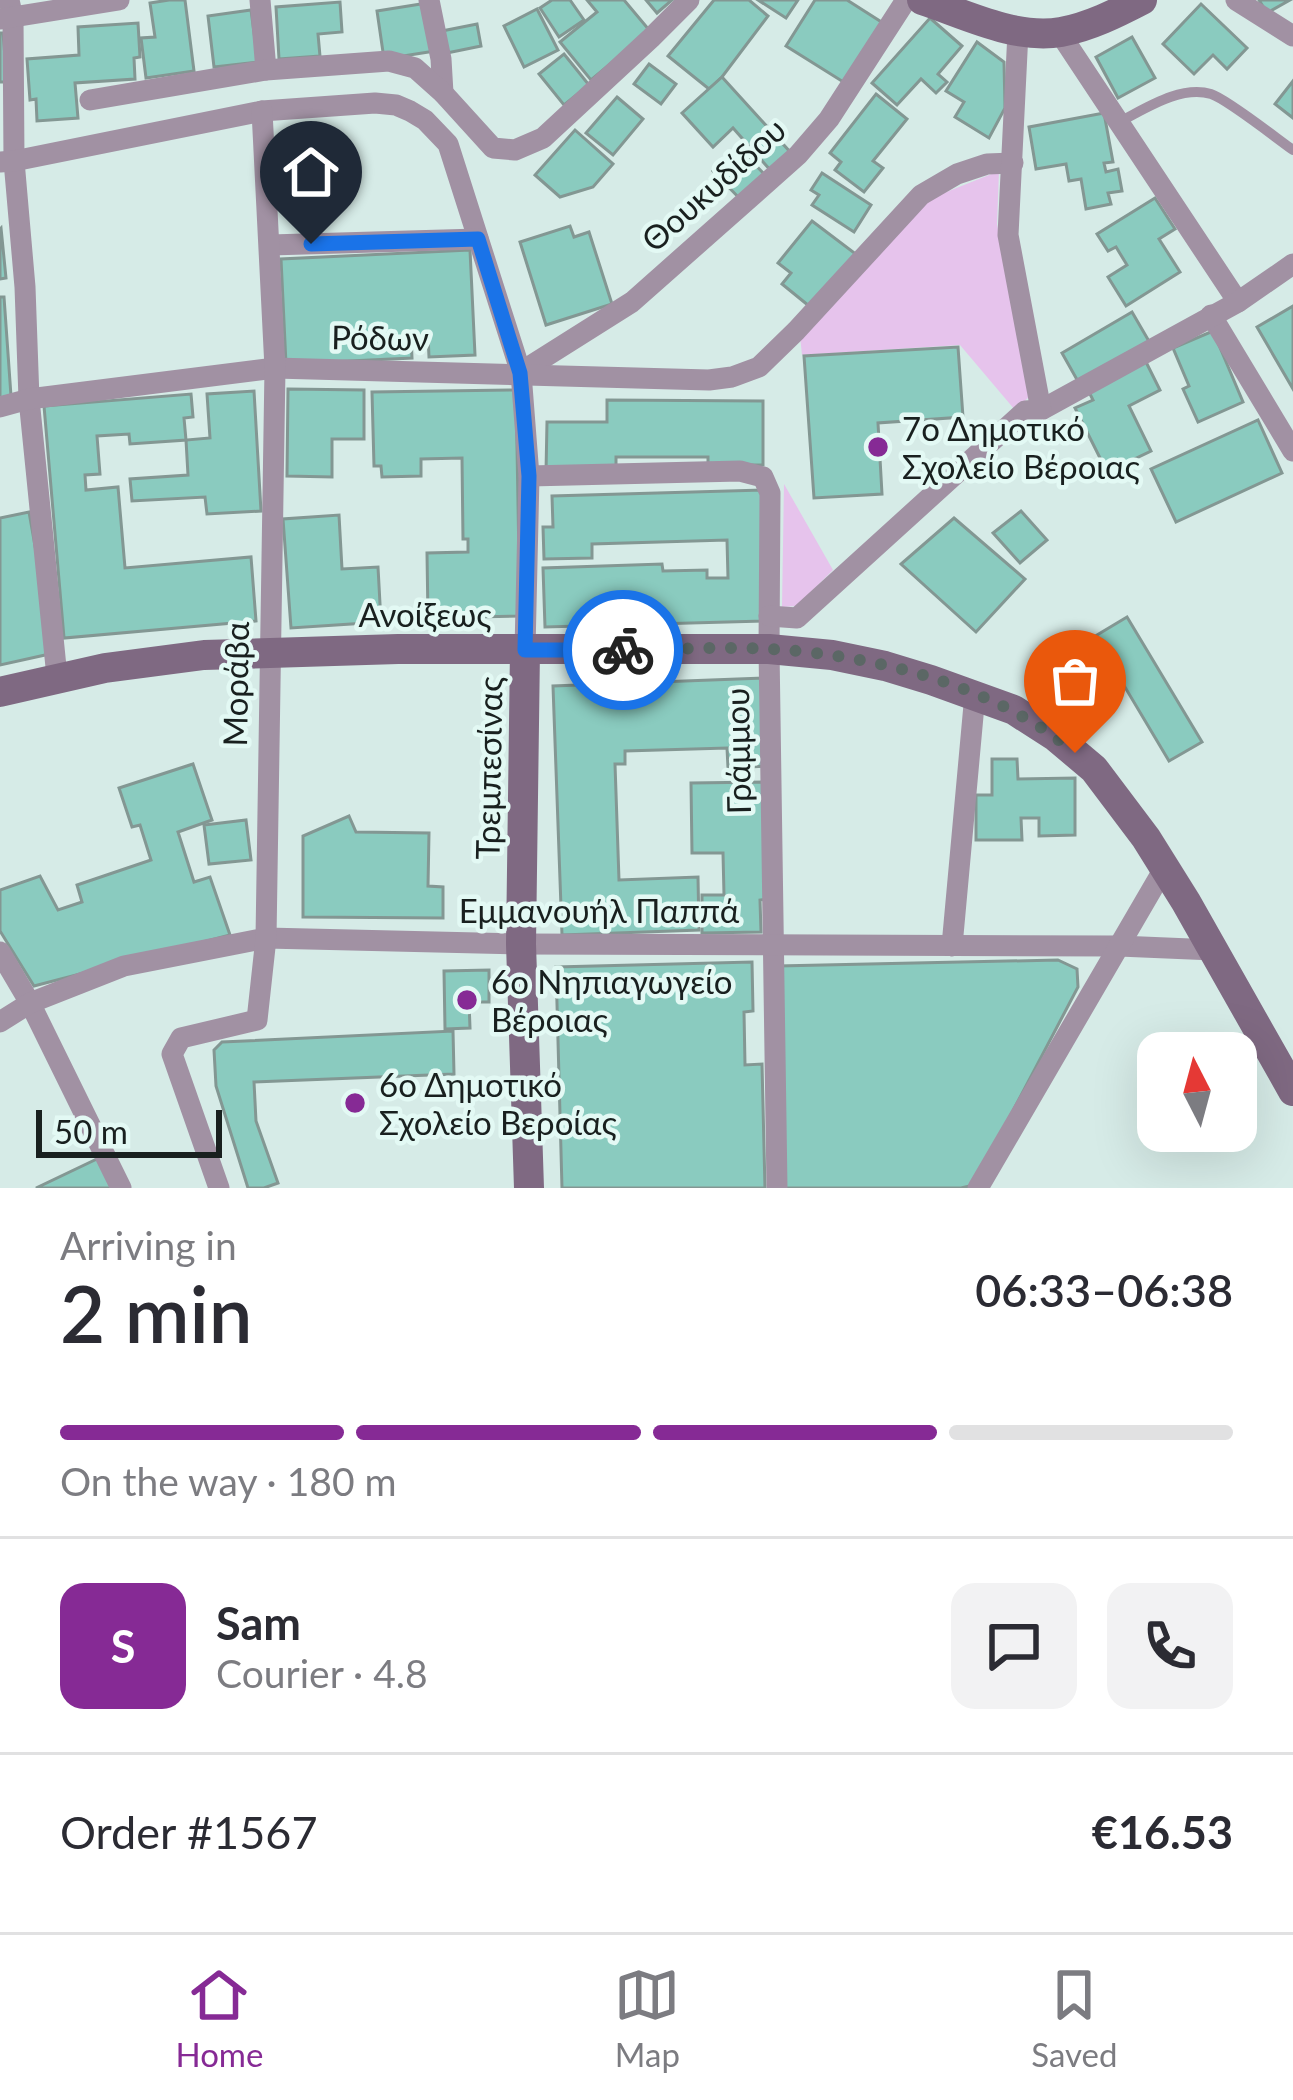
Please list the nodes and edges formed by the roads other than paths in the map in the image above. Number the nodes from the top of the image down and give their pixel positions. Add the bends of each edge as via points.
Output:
1 (119, 0) edge
2 (260, 0) edge
3 (428, 0) edge
4 (689, 0) edge
5 (906, 0) edge
6 (922, 0) edge
7 (1142, 0) edge
8 (1236, 0) edge
9 (7, 12) edge
10 (1018, 32) junction
11 (1059, 32) junction
12 (1293, 36) edge
13 (266, 70) junction
14 (443, 93) junction
15 (89, 100) dead end
16 (262, 111) junction
17 (1119, 122) junction
18 (1293, 150) edge
19 (7, 162) edge
20 (1013, 163) junction
21 (478, 239) junction
22 (270, 245) junction
23 (1293, 264) edge
24 (25, 287) junction
25 (0, 291) edge
26 (1238, 302) junction
27 (1211, 315) junction
28 (275, 368) junction
29 (520, 373) junction
30 (29, 399) junction
31 (0, 407) edge
32 (1033, 410) junction
33 (1293, 451) edge
34 (529, 476) junction
35 (769, 616) junction
36 (769, 649) junction
37 (525, 650) junction
38 (268, 652) junction
39 (58, 677) junction
40 (0, 692) edge
41 (975, 694) junction
42 (1165, 867) junction
43 (266, 938) junction
44 (521, 944) junction
45 (772, 944) junction
46 (952, 946) junction
47 (1118, 946) junction
48 (1214, 950) junction
49 (0, 952) edge
50 (30, 1003) junction
51 (0, 1022) edge
52 (1293, 1091) edge
53 (121, 1188) edge
54 (219, 1188) edge
55 (529, 1188) edge
56 (777, 1188) edge
57 (978, 1188) edge

1 - 9 street
2 - 13 street
3 - 14 street
4 - 14 street via 543,137 515,150 493,148
5 - 29 street, Θουκυδίδου via 798,154 632,302
6 - 10 main road
7 - 11 main road
8 - 12 street
9 - 19 street
10 - 11 main road
10 - 20 street
11 - 17 street
13 - 14 street via 389,61 415,68
13 - 15 street
16 - 19 street
16 - 21 street, Τρεμπεσίνας via 375,103 425,120 448,144
16 - 22 street, Μοράβα
17 - 18 lane via 1164,100 1214,94
17 - 26 street
19 - 24 street
20 - 29 street, Ρόδων via 957,174 921,195 759,367 709,380
20 - 32 street via 1008,235
21 - 22 street
21 - 29 street, Τρεμπεσίνας
22 - 28 street, Μοράβα
23 - 26 street
24 - 25 street
24 - 30 street
26 - 27 street
27 - 32 street
27 - 33 street
28 - 29 street, Ρόδων
28 - 30 street, Ρόδων
28 - 38 street, Μοράβα
29 - 34 street, Τρεμπεσίνας
30 - 31 street, Ρόδων
30 - 39 street
32 - 35 street via 797,618
34 - 35 street, Γράμμου via 763,477 770,493
34 - 37 street, Τρεμπεσίνας
35 - 36 street, Γράμμου
36 - 37 main road, Ανοίξεως
36 - 41 main road, Ανοίξεως via 885,666
36 - 45 street, Γράμμου
37 - 38 main road, Ανοίξεως
37 - 44 main road, Τρεμπεσίνας
38 - 39 main road, Ανοίξεως
38 - 43 street, Μοράβα
39 - 40 main road, Ανοίξεως
41 - 42 main road, Ανοίξεως via 1056,736 1094,769
41 - 46 street
42 - 47 street
42 - 48 main road, Ανοίξεως
43 - 44 street, Εμμανουήλ Παππά
43 - 50 street, Εμμανουήλ Παππά via 124,967
43 - 54 street, Μοράβα via 257,1020 181,1038 172,1054
44 - 45 street, Εμμανουήλ Παππά
44 - 55 main road, Τρεμπεσίνας
45 - 46 street, Εμμανουήλ Παππά
45 - 56 street, Γράμμου
46 - 47 street, Εμμανουήλ Παππά
47 - 48 street, Εμμανουήλ Παππά
47 - 57 street
48 - 52 main road, Ανοίξεως
49 - 50 street
50 - 51 street, Εμμανουήλ Παππά
50 - 53 street

